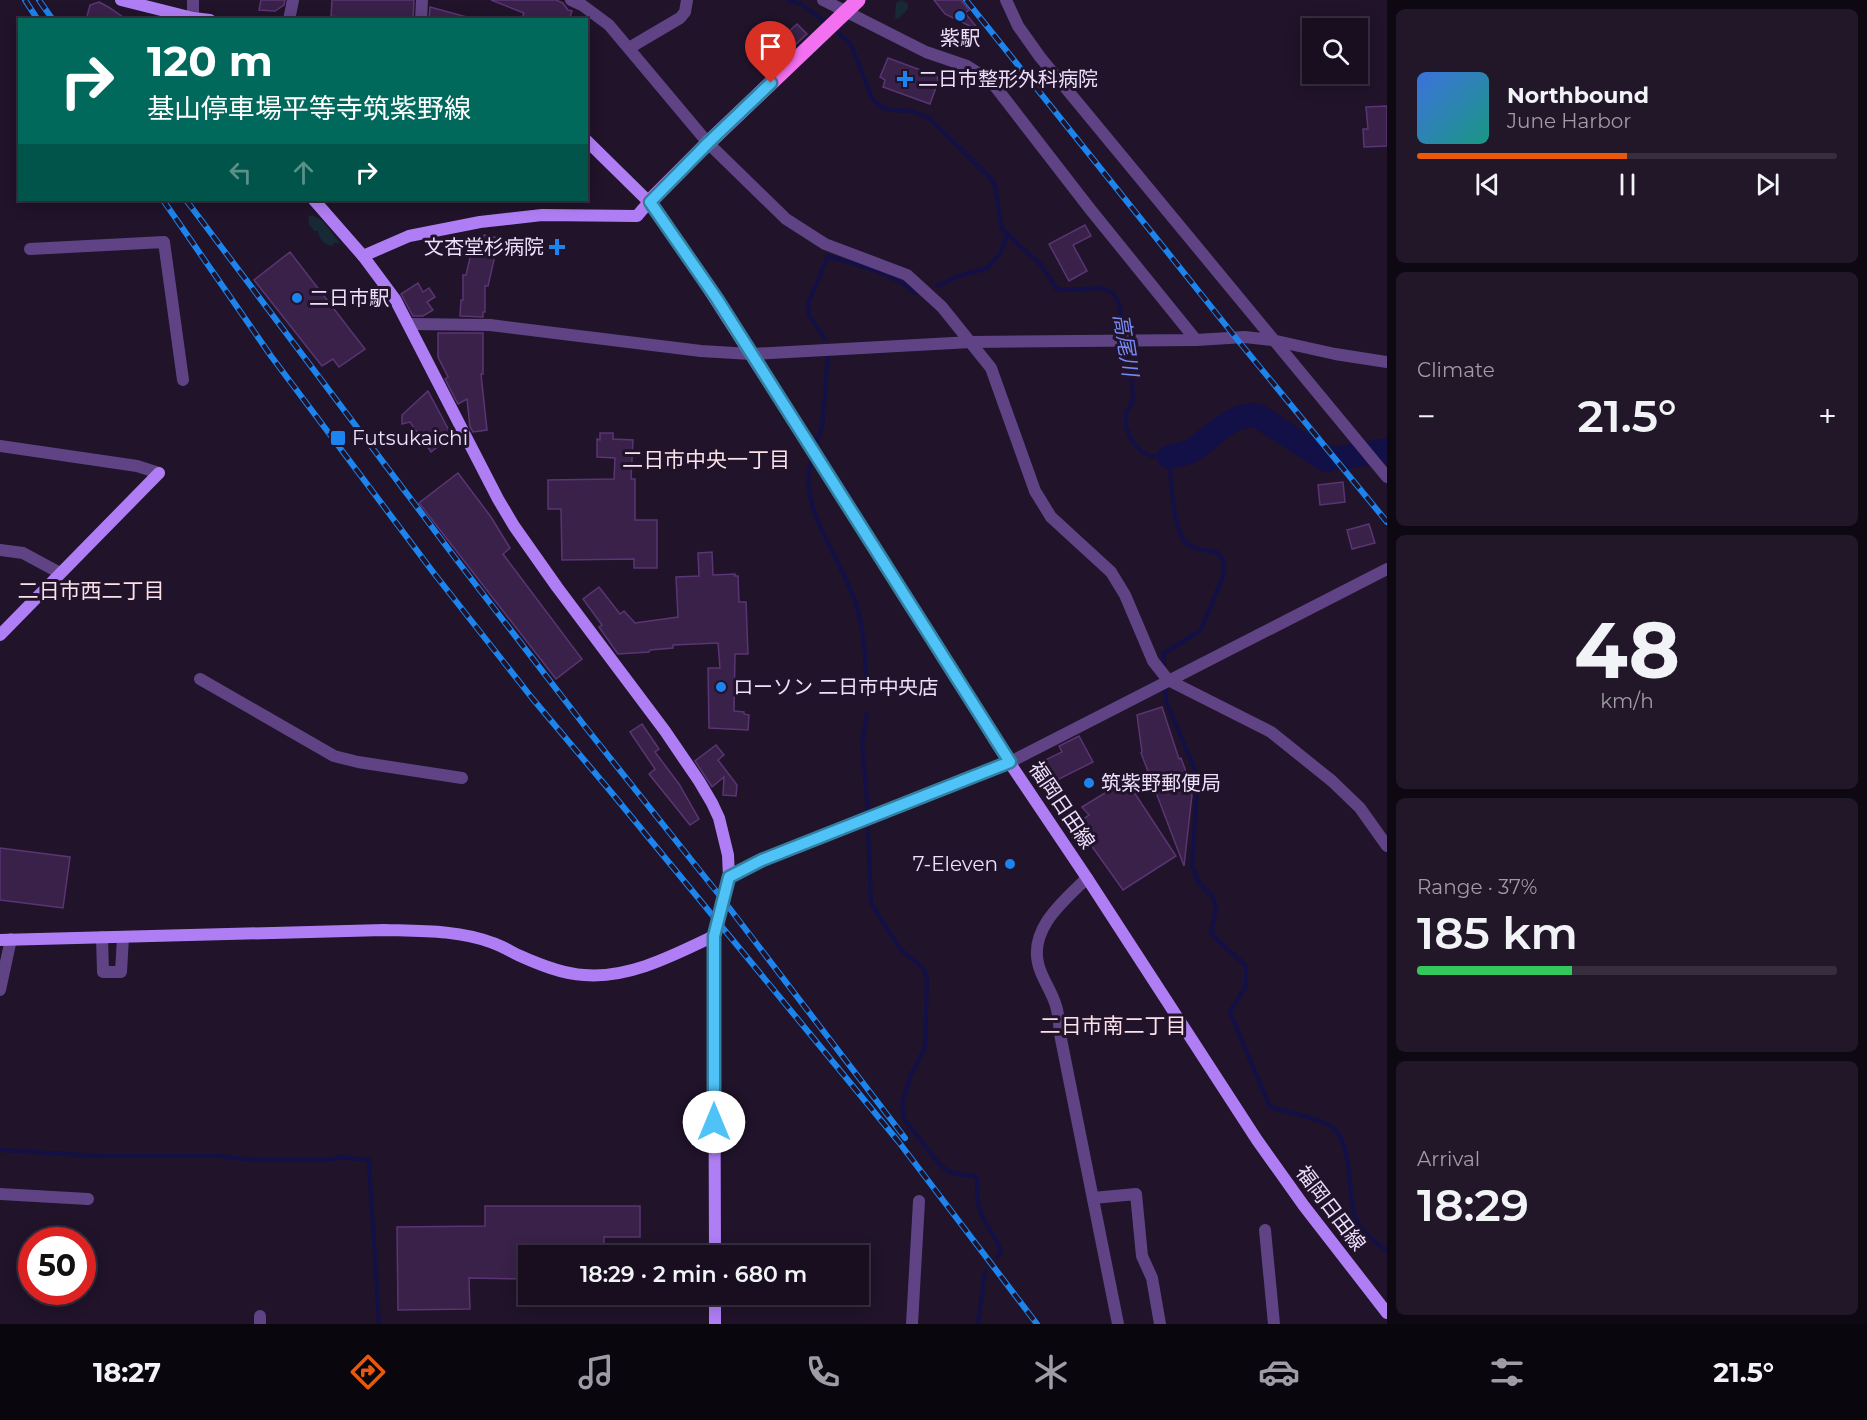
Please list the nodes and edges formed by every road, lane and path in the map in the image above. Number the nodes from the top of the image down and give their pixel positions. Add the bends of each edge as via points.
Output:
1 (121, 0) edge
2 (193, 0) edge
3 (293, 0) edge
4 (422, 0) edge
5 (571, 0) edge
6 (687, 0) edge
7 (823, 0) edge
8 (1006, 0) edge
9 (848, 9) edge
10 (189, 18) edge
11 (193, 18) edge
12 (289, 18) edge
13 (421, 18) edge
14 (629, 48) junction
15 (588, 142) edge
16 (708, 143) junction
17 (315, 201) edge
18 (650, 202) junction
19 (30, 249) dead end
20 (363, 256) junction
21 (409, 324) junction
22 (1196, 340) junction
23 (1272, 340) junction
24 (971, 342) junction
25 (751, 354) junction
26 (1387, 362) edge
27 (183, 380) dead end
28 (0, 446) edge
29 (159, 473) joint
30 (1385, 475) edge
31 (0, 550) edge
32 (1387, 569) edge
33 (60, 573) junction
34 (0, 635) edge
35 (200, 679) dead end
36 (1168, 680) junction
37 (1010, 762) junction
38 (462, 778) dead end
39 (1387, 846) edge
40 (729, 877) junction
41 (1087, 878) junction
42 (714, 936) junction
43 (102, 937) junction
44 (123, 937) junction
45 (5, 939) edge
46 (0, 990) edge
47 (0, 1194) edge
48 (1093, 1198) junction
49 (88, 1199) dead end
50 (919, 1201) dead end
51 (1265, 1230) dead end
52 (715, 1245) edge
53 (715, 1305) edge
54 (1387, 1313) edge
55 (715, 1324) edge
56 (912, 1324) edge
57 (1118, 1324) edge
58 (1160, 1324) edge
59 (1274, 1324) edge

1 - 10 main road
2 - 11 street
3 - 12 street
4 - 13 street
5 - 14 street via 609,25
6 - 14 street via 680,18
7 - 9 street
8 - 23 street via 1018,26 1040,57
9 - 16 main road
9 - 22 street via 926,52 967,66 991,81
14 - 16 street
15 - 18 main road, 福岡日田線
16 - 18 main road
16 - 24 street via 786,219 825,244 907,274
17 - 20 main road
18 - 20 main road via 637,216 542,215 480,222 409,236
18 - 25 main road, 福岡日田線
19 - 27 street via 164,242
20 - 21 main road
21 - 25 street via 490,325
21 - 40 main road via 514,526 665,731 712,803 724,838
22 - 23 street
22 - 24 street
23 - 26 street
23 - 30 street
24 - 25 street
24 - 36 street via 991,368 1035,491 1051,517 1111,572 1153,660
25 - 37 main road, 福岡日田線
28 - 29 street via 136,466
29 - 33 main road
31 - 33 street via 23,553
32 - 36 street
33 - 34 main road
35 - 38 street via 334,756
36 - 37 street
36 - 39 street via 1271,732 1360,808
37 - 40 main road via 762,860
37 - 41 main road, 福岡日田線
40 - 42 main road
41 - 48 street via 1050,914 1038,947 1038,963 1056,1006
41 - 54 main road, 福岡日田線 via 1257,1140
42 - 44 main road via 635,969 583,975 554,969 465,935 422,931
42 - 52 main road
43 - 44 main road
43 - 44 street via 103,972 121,972
43 - 45 main road
45 - 46 street
47 - 49 street
48 - 57 street
48 - 58 street via 1136,1194 1142,1256 1152,1278
50 - 56 street
51 - 59 street
53 - 55 main road

